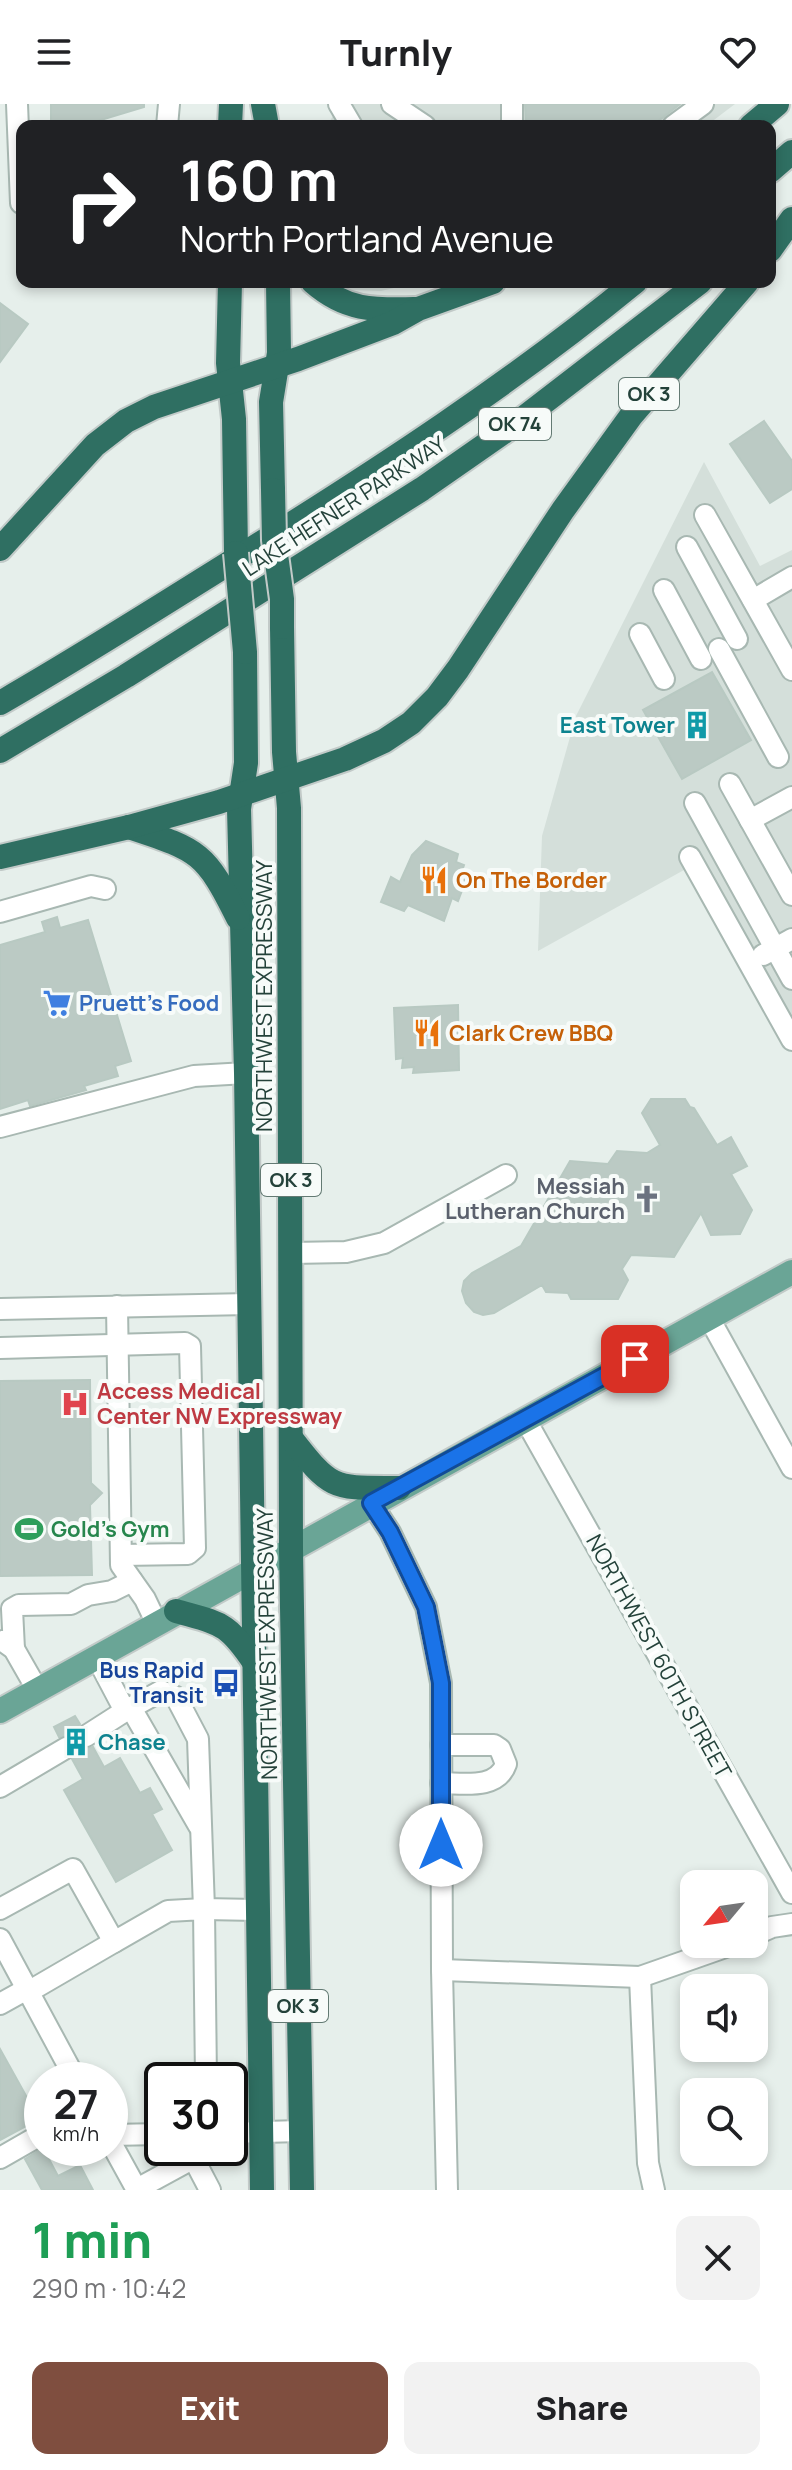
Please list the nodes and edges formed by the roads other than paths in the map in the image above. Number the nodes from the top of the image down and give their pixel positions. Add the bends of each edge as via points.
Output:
1 (392, 104) edge
2 (703, 104) edge
3 (777, 104) edge
4 (416, 120) edge
5 (681, 120) edge
6 (758, 120) edge
7 (792, 152) edge
8 (776, 166) edge
9 (792, 205) edge
10 (776, 219) edge
11 (792, 219) edge
12 (776, 242) edge
13 (230, 288) edge
14 (278, 288) edge
15 (320, 288) edge
16 (476, 288) edge
17 (627, 288) edge
18 (692, 288) edge
19 (742, 288) edge
20 (418, 309) junction
21 (277, 367) junction
22 (230, 383) junction
23 (705, 515) dead end
24 (687, 547) dead end
25 (0, 549) edge
26 (792, 577) edge
27 (664, 590) dead end
28 (753, 600) junction
29 (640, 634) dead end
30 (737, 639) dead end
31 (792, 670) edge
32 (664, 679) dead end
33 (0, 703) edge
34 (0, 751) edge
35 (778, 757) dead end
36 (286, 780) junction
37 (730, 784) dead end
38 (241, 794) junction
39 (792, 797) edge
40 (695, 803) dead end
41 (750, 820) junction
42 (129, 827) junction
43 (0, 857) edge
44 (690, 857) dead end
45 (105, 889) dead end
46 (792, 895) edge
47 (0, 912) edge
48 (241, 924) junction
49 (783, 943) edge
50 (749, 962) junction
51 (792, 979) edge
52 (792, 1040) edge
53 (246, 1073) junction
54 (0, 1127) edge
55 (506, 1175) dead end
56 (292, 1253) junction
57 (792, 1272) edge
58 (249, 1304) junction
59 (117, 1306) junction
60 (0, 1309) edge
61 (709, 1318) junction
62 (118, 1345) junction
63 (0, 1348) edge
64 (525, 1419) junction
65 (291, 1438) junction
66 (792, 1468) edge
67 (399, 1488) junction
68 (371, 1503) junction
69 (291, 1549) junction
70 (121, 1555) junction
71 (253, 1569) junction
72 (132, 1581) junction
73 (166, 1617) junction
74 (7, 1644) edge
75 (96, 1656) junction
76 (254, 1663) junction
77 (38, 1691) junction
78 (128, 1710) junction
79 (0, 1711) edge
80 (86, 1736) dead end
81 (441, 1745) junction
82 (66, 1748) dead end
83 (441, 1783) junction
84 (0, 1787) edge
85 (201, 1829) junction
86 (792, 1893) edge
87 (0, 1909) edge
88 (204, 1909) junction
89 (258, 1910) junction
90 (792, 1924) edge
91 (768, 1929) edge
92 (0, 1939) edge
93 (114, 1942) junction
94 (694, 1958) edge
95 (442, 1970) junction
96 (640, 1977) junction
97 (27, 1991) junction
98 (0, 2004) edge
99 (66, 2062) edge
100 (206, 2062) edge
101 (301, 2131) junction
102 (248, 2132) edge
103 (261, 2132) junction
104 (24, 2144) edge
105 (0, 2158) edge
106 (124, 2166) edge
107 (172, 2166) edge
108 (198, 2166) edge
109 (137, 2190) edge
110 (210, 2190) edge
111 (262, 2190) edge
112 (302, 2190) edge
113 (447, 2190) edge
114 (654, 2190) edge

1 - 4 street
2 - 5 street
3 - 6 highway
7 - 8 highway
9 - 10 highway
11 - 12 highway
13 - 22 highway, NORTHWEST EXPRESSWAY
14 - 21 highway, NORTHWEST EXPRESSWAY
15 - 20 highway via 353,306
16 - 20 highway
17 - 33 highway, LAKE HEFNER PARKWAY / OK 74 via 538,356 303,517
18 - 34 highway, LAKE HEFNER PARKWAY / OK 74 via 422,489
19 - 36 highway, OK 3 via 594,465 437,697 384,741
20 - 21 highway
21 - 22 highway
21 - 36 highway, NORTHWEST EXPRESSWAY, bridge via 271,402 274,540 282,599
22 - 25 highway via 126,421 95,445
22 - 38 highway, NORTHWEST EXPRESSWAY / OK 3, bridge via 245,652 246,763
23 - 28 street
24 - 30 street
26 - 28 street
27 - 35 street
28 - 31 street
29 - 32 street
36 - 38 highway
36 - 56 highway, NORTHWEST EXPRESSWAY / OK 3
37 - 41 street
38 - 42 highway
38 - 48 highway, NORTHWEST EXPRESSWAY / OK 3
39 - 41 street
40 - 49 street
41 - 46 street
42 - 43 highway
42 - 48 highway via 173,841 206,862
44 - 50 street
45 - 47 street via 91,886
48 - 53 highway, NORTHWEST EXPRESSWAY / OK 3
49 - 50 street
49 - 51 street
50 - 52 street
53 - 54 street via 194,1076
53 - 58 highway, NORTHWEST EXPRESSWAY / OK 3
55 - 56 street via 384,1243 346,1252
56 - 65 highway, NORTHWEST EXPRESSWAY / OK 3
57 - 61 main road
58 - 59 street
58 - 71 highway, NORTHWEST EXPRESSWAY / OK 3
59 - 60 street
59 - 62 street
61 - 64 main road
61 - 66 street
62 - 63 street
62 - 70 street
62 - 70 street via 185,1343 192,1352 193,1386 195,1548 188,1554
64 - 67 main road
64 - 86 street, NORTHWEST 60TH STREET
65 - 67 highway via 317,1472 332,1482 353,1488
65 - 69 highway, NORTHWEST EXPRESSWAY / OK 3
67 - 68 main road
68 - 69 main road
68 - 81 street via 426,1607 420,1619 441,1683
69 - 71 main road
69 - 101 highway, NORTHWEST EXPRESSWAY / OK 3
70 - 72 street
71 - 73 main road
71 - 76 highway, NORTHWEST EXPRESSWAY / OK 3
72 - 73 street
72 - 74 street via 71,1604 19,1605 12,1609
73 - 75 main road
73 - 76 highway via 227,1628
74 - 77 street
75 - 77 main road
75 - 78 street
76 - 89 highway, NORTHWEST EXPRESSWAY / OK 3
77 - 79 main road
78 - 80 street
78 - 85 street
78 - 85 street via 161,1691 176,1697 198,1739
81 - 83 street
81 - 83 street via 494,1745 506,1764 490,1782
82 - 84 street
83 - 95 street
85 - 88 street
87 - 93 street via 73,1869
88 - 89 street
88 - 93 street via 168,1911
88 - 100 street
89 - 103 highway, NORTHWEST EXPRESSWAY / OK 3
90 - 91 street
92 - 97 street
93 - 97 street
94 - 96 street
95 - 96 street
95 - 113 street
96 - 114 street via 648,2163
97 - 98 street
97 - 99 street
101 - 103 street
101 - 112 highway, NORTHWEST EXPRESSWAY / OK 3
102 - 103 street
103 - 111 highway, NORTHWEST EXPRESSWAY / OK 3
104 - 105 street
106 - 109 street
107 - 109 street
108 - 110 street

